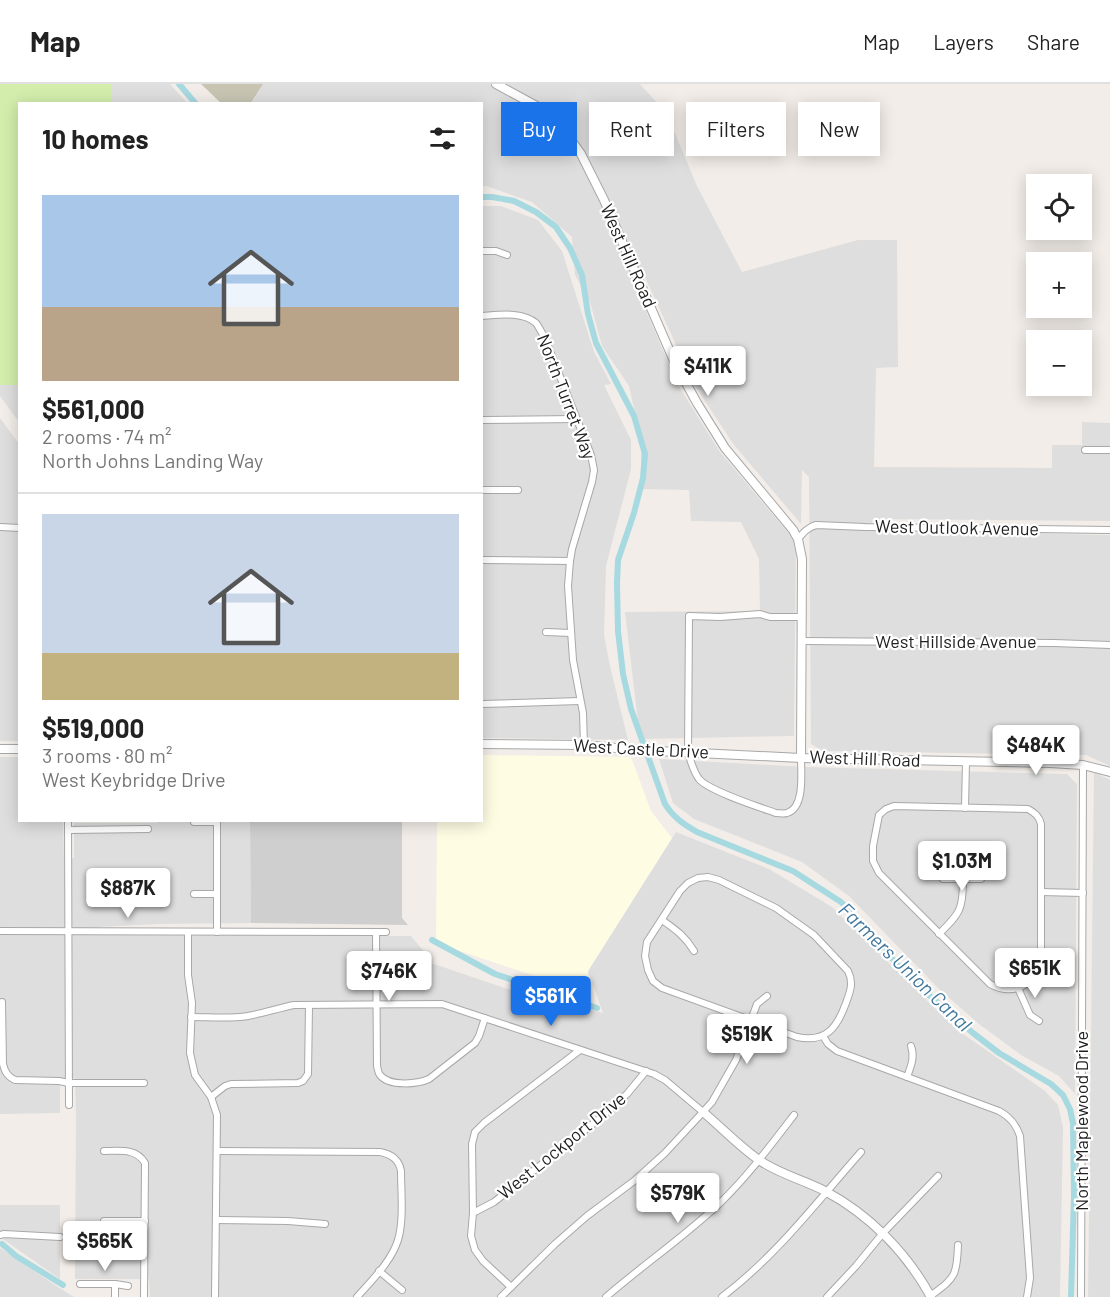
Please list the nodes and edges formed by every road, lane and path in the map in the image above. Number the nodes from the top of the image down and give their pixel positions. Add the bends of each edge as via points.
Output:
1 (496, 84) edge
2 (483, 251) edge
3 (507, 255) dead end
4 (483, 316) edge
5 (483, 420) edge
6 (577, 420) junction
7 (1085, 450) dead end
8 (1110, 450) edge
9 (483, 490) edge
10 (518, 490) dead end
11 (0, 528) edge
12 (18, 528) edge
13 (1110, 530) edge
14 (798, 539) junction
15 (483, 560) edge
16 (570, 561) junction
17 (801, 617) junction
18 (546, 632) dead end
19 (571, 633) junction
20 (801, 641) junction
21 (1110, 645) edge
22 (580, 701) junction
23 (483, 704) edge
24 (483, 744) edge
25 (584, 745) junction
26 (0, 749) edge
27 (18, 749) edge
28 (688, 753) junction
29 (801, 758) junction
30 (966, 761) junction
31 (1083, 765) junction
32 (1110, 772) edge
33 (965, 808) junction
34 (68, 822) edge
35 (217, 822) edge
36 (148, 829) dead end
37 (68, 830) junction
38 (943, 879) dead end
39 (981, 879) dead end
40 (963, 880) junction
41 (1041, 892) junction
42 (1083, 893) junction
43 (194, 894) dead end
44 (217, 894) junction
45 (662, 920) junction
46 (0, 931) edge
47 (68, 931) junction
48 (188, 932) junction
49 (217, 932) junction
50 (376, 932) junction
51 (386, 932) dead end
52 (939, 934) junction
53 (694, 951) dead end
54 (1017, 988) junction
55 (767, 996) dead end
56 (2, 1002) dead end
57 (377, 1004) junction
58 (309, 1005) junction
59 (191, 1017) junction
60 (485, 1018) junction
61 (1, 1020) edge
62 (751, 1020) junction
63 (1039, 1021) dead end
64 (823, 1036) junction
65 (911, 1046) dead end
66 (580, 1050) junction
67 (646, 1071) junction
68 (907, 1077) junction
69 (69, 1083) junction
70 (144, 1083) dead end
71 (212, 1097) junction
72 (69, 1105) dead end
73 (703, 1112) junction
74 (794, 1115) dead end
75 (104, 1151) dead end
76 (217, 1151) junction
77 (861, 1152) dead end
78 (759, 1160) junction
79 (938, 1176) dead end
80 (826, 1192) junction
81 (473, 1213) junction
82 (216, 1220) junction
83 (104, 1221) dead end
84 (146, 1221) junction
85 (325, 1224) dead end
86 (883, 1233) junction
87 (0, 1235) edge
88 (60, 1237) dead end
89 (958, 1245) dead end
90 (379, 1271) junction
91 (80, 1284) dead end
92 (115, 1284) junction
93 (128, 1286) dead end
94 (511, 1287) junction
95 (402, 1290) dead end
96 (930, 1296) edge
97 (115, 1297) edge
98 (144, 1297) edge
99 (215, 1297) edge
100 (357, 1297) edge
101 (501, 1297) edge
102 (606, 1297) edge
103 (722, 1297) edge
104 (827, 1297) edge
105 (1027, 1297) edge
106 (1082, 1297) edge

1 - 14 street, West Hill Road via 542,109 577,147 697,403 725,448
2 - 3 street
4 - 6 street, North Turret Way via 511,315 535,323 544,336
5 - 6 street
6 - 16 street, North Turret Way via 594,470
7 - 8 street
9 - 10 street
11 - 12 street
13 - 14 street, West Outlook Avenue via 816,525
14 - 17 street, West Hill Road via 802,559
15 - 16 street
16 - 19 street, North Turret Way
17 - 20 street, West Hill Road
17 - 28 street via 690,616
18 - 19 street
19 - 22 street, North Turret Way
20 - 21 street, West Hillside Avenue
20 - 29 street, West Hill Road
22 - 23 street
22 - 25 street, North Turret Way
24 - 25 street, West Castle Drive
25 - 28 street, West Castle Drive
26 - 27 street
28 - 29 street, West Castle Drive
28 - 29 street via 699,780 709,787 776,813 787,813 796,807
29 - 30 street, West Hill Road
30 - 31 street, West Hill Road
30 - 33 street
31 - 32 street, West Hill Road
31 - 42 street, North Maplewood Drive
33 - 41 street via 1028,809 1039,817
33 - 52 street via 894,806 879,815 873,846 873,861 879,873
34 - 37 street
35 - 44 street
36 - 37 street
37 - 47 street
38 - 40 street
39 - 40 street
40 - 52 street via 960,911
41 - 42 street
41 - 54 street via 1040,964 1029,982
42 - 106 street, North Maplewood Drive
43 - 44 street
44 - 49 street
45 - 53 street via 681,933
45 - 62 street via 647,942 645,956 653,981 662,988
45 - 64 street via 688,883 708,877 776,908 814,935 851,978 841,1017
46 - 47 street
47 - 48 street
47 - 69 street
48 - 49 street
48 - 59 street
49 - 50 street
50 - 51 street
50 - 57 street
52 - 54 street via 990,984 1003,989
54 - 63 street via 1030,1015
55 - 62 street via 757,1004
56 - 61 street
57 - 58 street
57 - 60 street via 442,1004
57 - 60 street via 377,1066 388,1082 421,1083 429,1079 475,1043
58 - 59 street via 249,1016
58 - 71 street via 308,1074 303,1081 231,1084
59 - 71 street via 190,1053 195,1075
60 - 66 street
61 - 69 street via 3,1064 9,1077
62 - 64 street via 806,1039
62 - 73 street via 731,1070
64 - 68 street via 837,1051
65 - 68 street via 913,1060
66 - 67 street
66 - 81 street via 475,1132
67 - 73 street via 665,1080
67 - 81 street, West Lockport Drive via 599,1119 494,1202
68 - 105 street via 999,1111 1018,1129 1030,1278
69 - 70 street
69 - 72 street
71 - 76 street via 217,1115
73 - 78 street
73 - 94 street via 665,1153 587,1216
74 - 78 street
75 - 84 street via 135,1153 145,1163
76 - 82 street
76 - 90 street via 380,1152 396,1159 400,1165 401,1228 398,1243
77 - 80 street
78 - 80 street
78 - 102 street via 722,1201
79 - 86 street
80 - 86 street
80 - 103 street via 770,1257
81 - 94 street via 471,1236 475,1250
82 - 85 street
82 - 99 street
83 - 84 street
84 - 98 street
86 - 96 street via 909,1262
86 - 104 street
87 - 88 street
89 - 96 street via 954,1274
90 - 95 street
90 - 100 street
91 - 92 street
92 - 93 street
92 - 97 street
94 - 101 street

